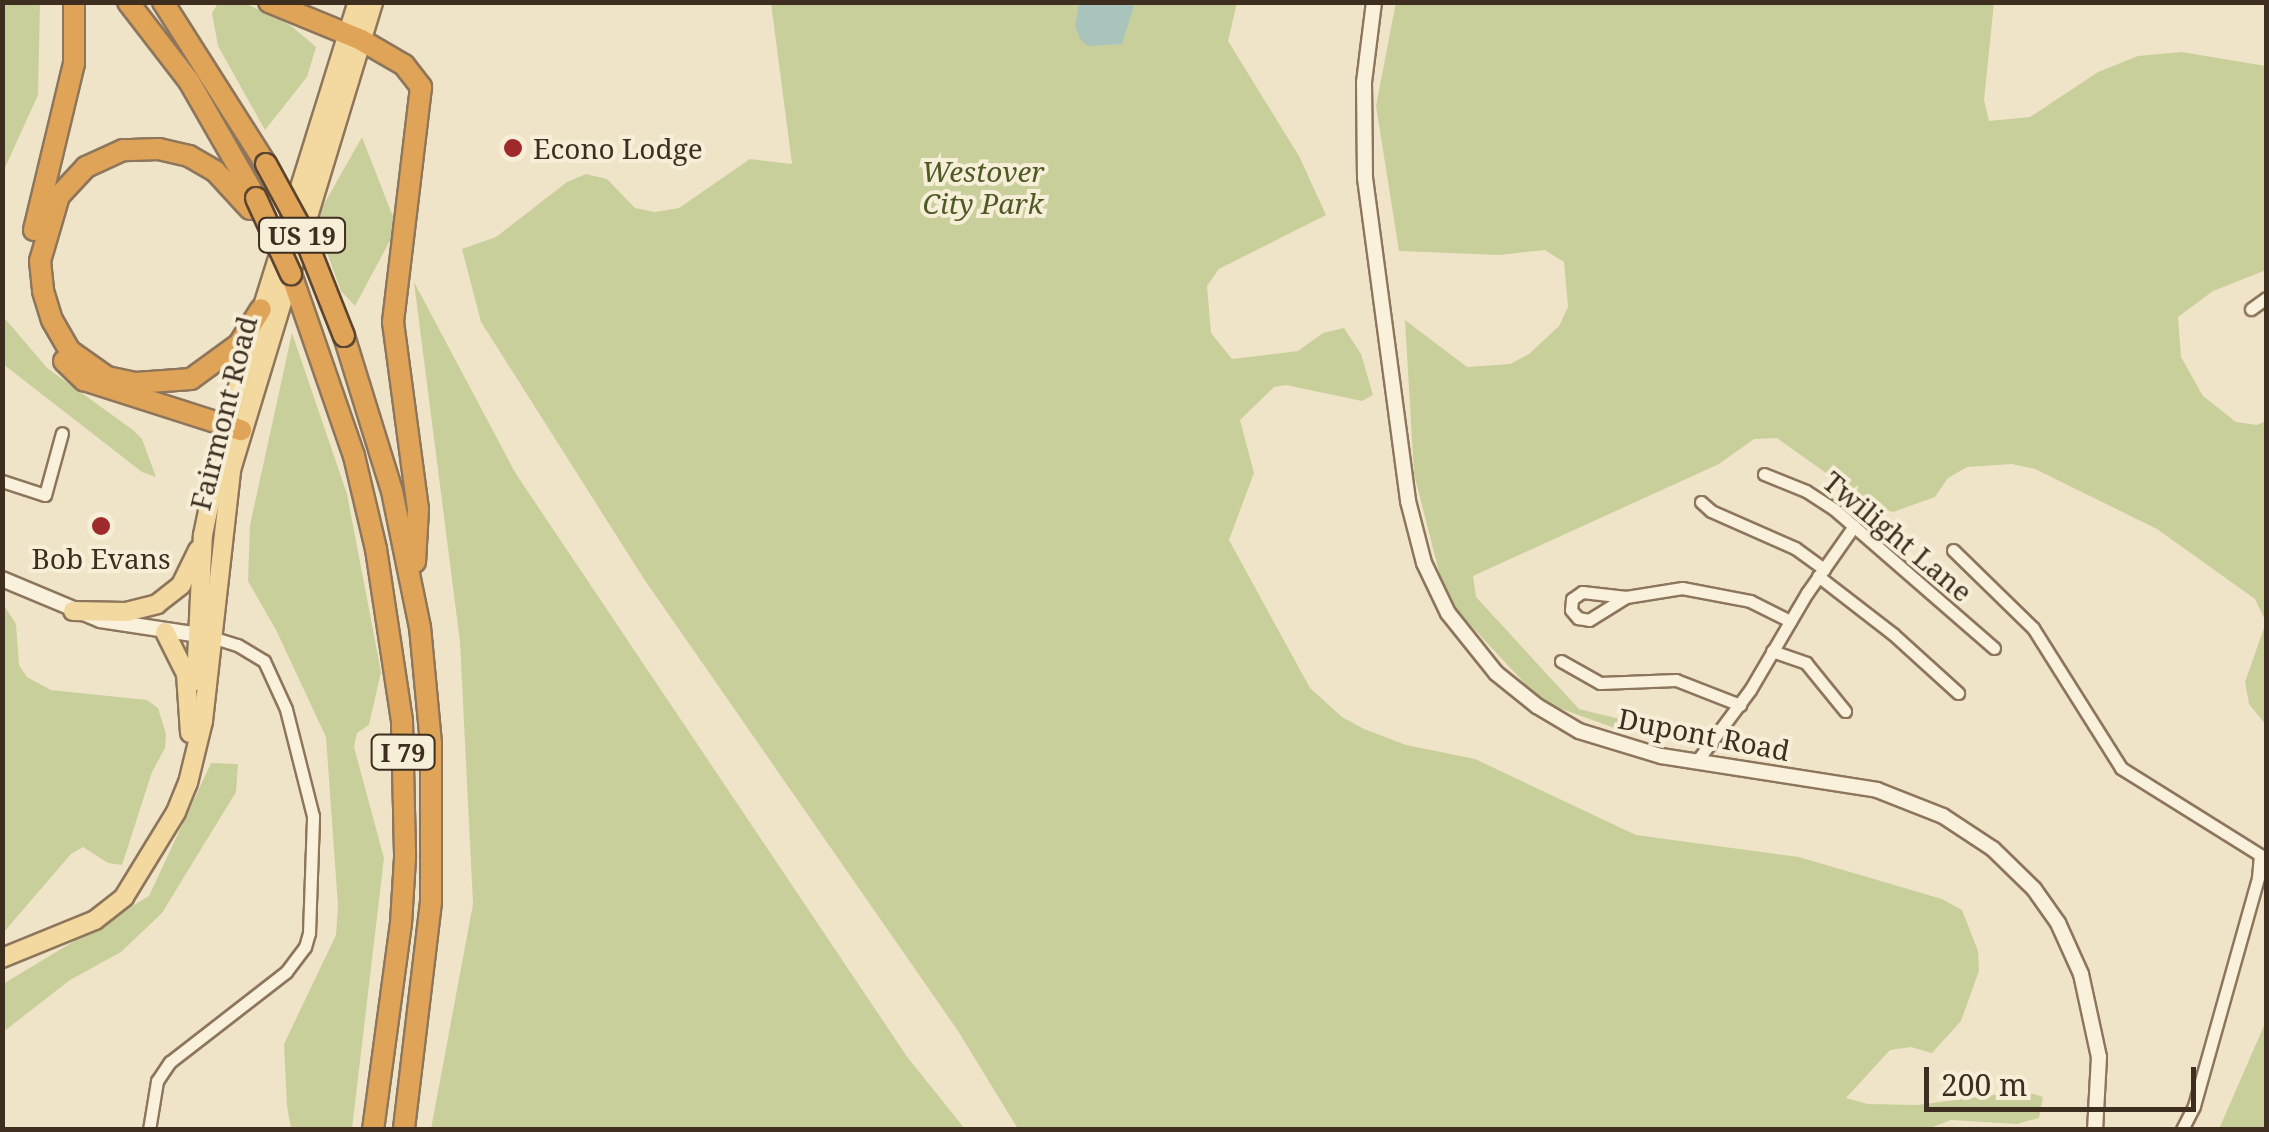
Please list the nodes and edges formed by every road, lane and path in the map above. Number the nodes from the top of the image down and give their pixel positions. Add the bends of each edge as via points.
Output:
1 (74, 2) edge
2 (128, 2) edge
3 (163, 2) edge
4 (270, 2) edge
5 (358, 2) edge
6 (373, 2) edge
7 (1374, 2) edge
8 (355, 38) junction
9 (253, 204) junction
10 (2266, 298) edge
11 (261, 309) junction
12 (2251, 310) dead end
13 (107, 376) junction
14 (235, 421) junction
15 (62, 433) dead end
16 (1764, 474) dead end
17 (2, 481) edge
18 (1701, 502) dead end
19 (1854, 526) junction
20 (203, 535) junction
21 (1952, 550) dead end
22 (1821, 573) junction
23 (2, 579) edge
24 (414, 594) junction
25 (1626, 598) dead end
26 (73, 611) junction
27 (1790, 621) junction
28 (165, 632) junction
29 (204, 636) junction
30 (1994, 648) dead end
31 (1772, 651) junction
32 (1562, 661) dead end
33 (1958, 693) dead end
34 (1740, 705) junction
35 (1844, 710) dead end
36 (190, 732) junction
37 (1697, 761) junction
38 (157, 841) junction
39 (2, 958) edge
40 (149, 1130) edge
41 (373, 1130) edge
42 (404, 1130) edge
43 (2096, 1130) edge
44 (2182, 1130) edge

1 - 14 highway via 74,64 30,252 33,302 58,356 84,380
2 - 9 highway via 189,82
3 - 24 highway, I 79, bridge via 236,110 302,230 344,336 392,491
4 - 8 highway
5 - 8 main road, Fairmont Road / US 19
6 - 8 main road, Fairmont Road / US 19
7 - 37 street, Dupont Road via 1364,82 1365,178 1408,501 1424,563 1463,636 1537,706 1605,742
8 - 11 main road, Fairmont Road / US 19
8 - 14 main road, Fairmont Road / US 19
8 - 24 highway via 404,65 420,87 393,322 418,509
9 - 13 highway via 189,156 159,149 123,150 86,167 58,196 40,261 42,291 70,351
9 - 41 highway, I 79, bridge via 291,274 330,380 376,549 402,737 401,923
10 - 12 street
11 - 13 highway via 240,344 191,379 159,384
11 - 14 main road, Fairmont Road / US 19
13 - 14 highway
14 - 20 main road, Fairmont Road / US 19
14 - 29 main road, Fairmont Road / US 19
15 - 17 street via 45,495
16 - 19 street, Twilight Lane via 1814,496
18 - 22 street via 1795,548
19 - 22 street
19 - 30 street, Twilight Lane
20 - 26 main road via 181,585 156,604 126,612
20 - 29 main road, Fairmont Road / US 19
21 - 44 street via 2033,628 2122,768 2260,854 2194,1106
22 - 27 street
22 - 33 street
23 - 26 street
24 - 42 highway, I 79 via 434,832
25 - 27 street via 1665,589 1705,590 1750,601
26 - 28 street
27 - 31 street
28 - 29 street
28 - 36 main road via 186,674
29 - 36 main road, Fairmont Road / US 19
29 - 38 main road, Fairmont Road / US 19 via 198,755
29 - 40 street via 264,661 286,709 313,816 309,933 286,972 170,1062 157,1081
31 - 34 street
31 - 35 street via 1806,662
32 - 34 street via 1600,683 1676,680
34 - 37 street
36 - 38 main road, Fairmont Road / US 19
37 - 43 street, Dupont Road via 1898,796 1943,816 2014,867 2058,923 2082,974 2099,1057
38 - 39 main road, Fairmont Road / US 19 via 138,880 109,912

